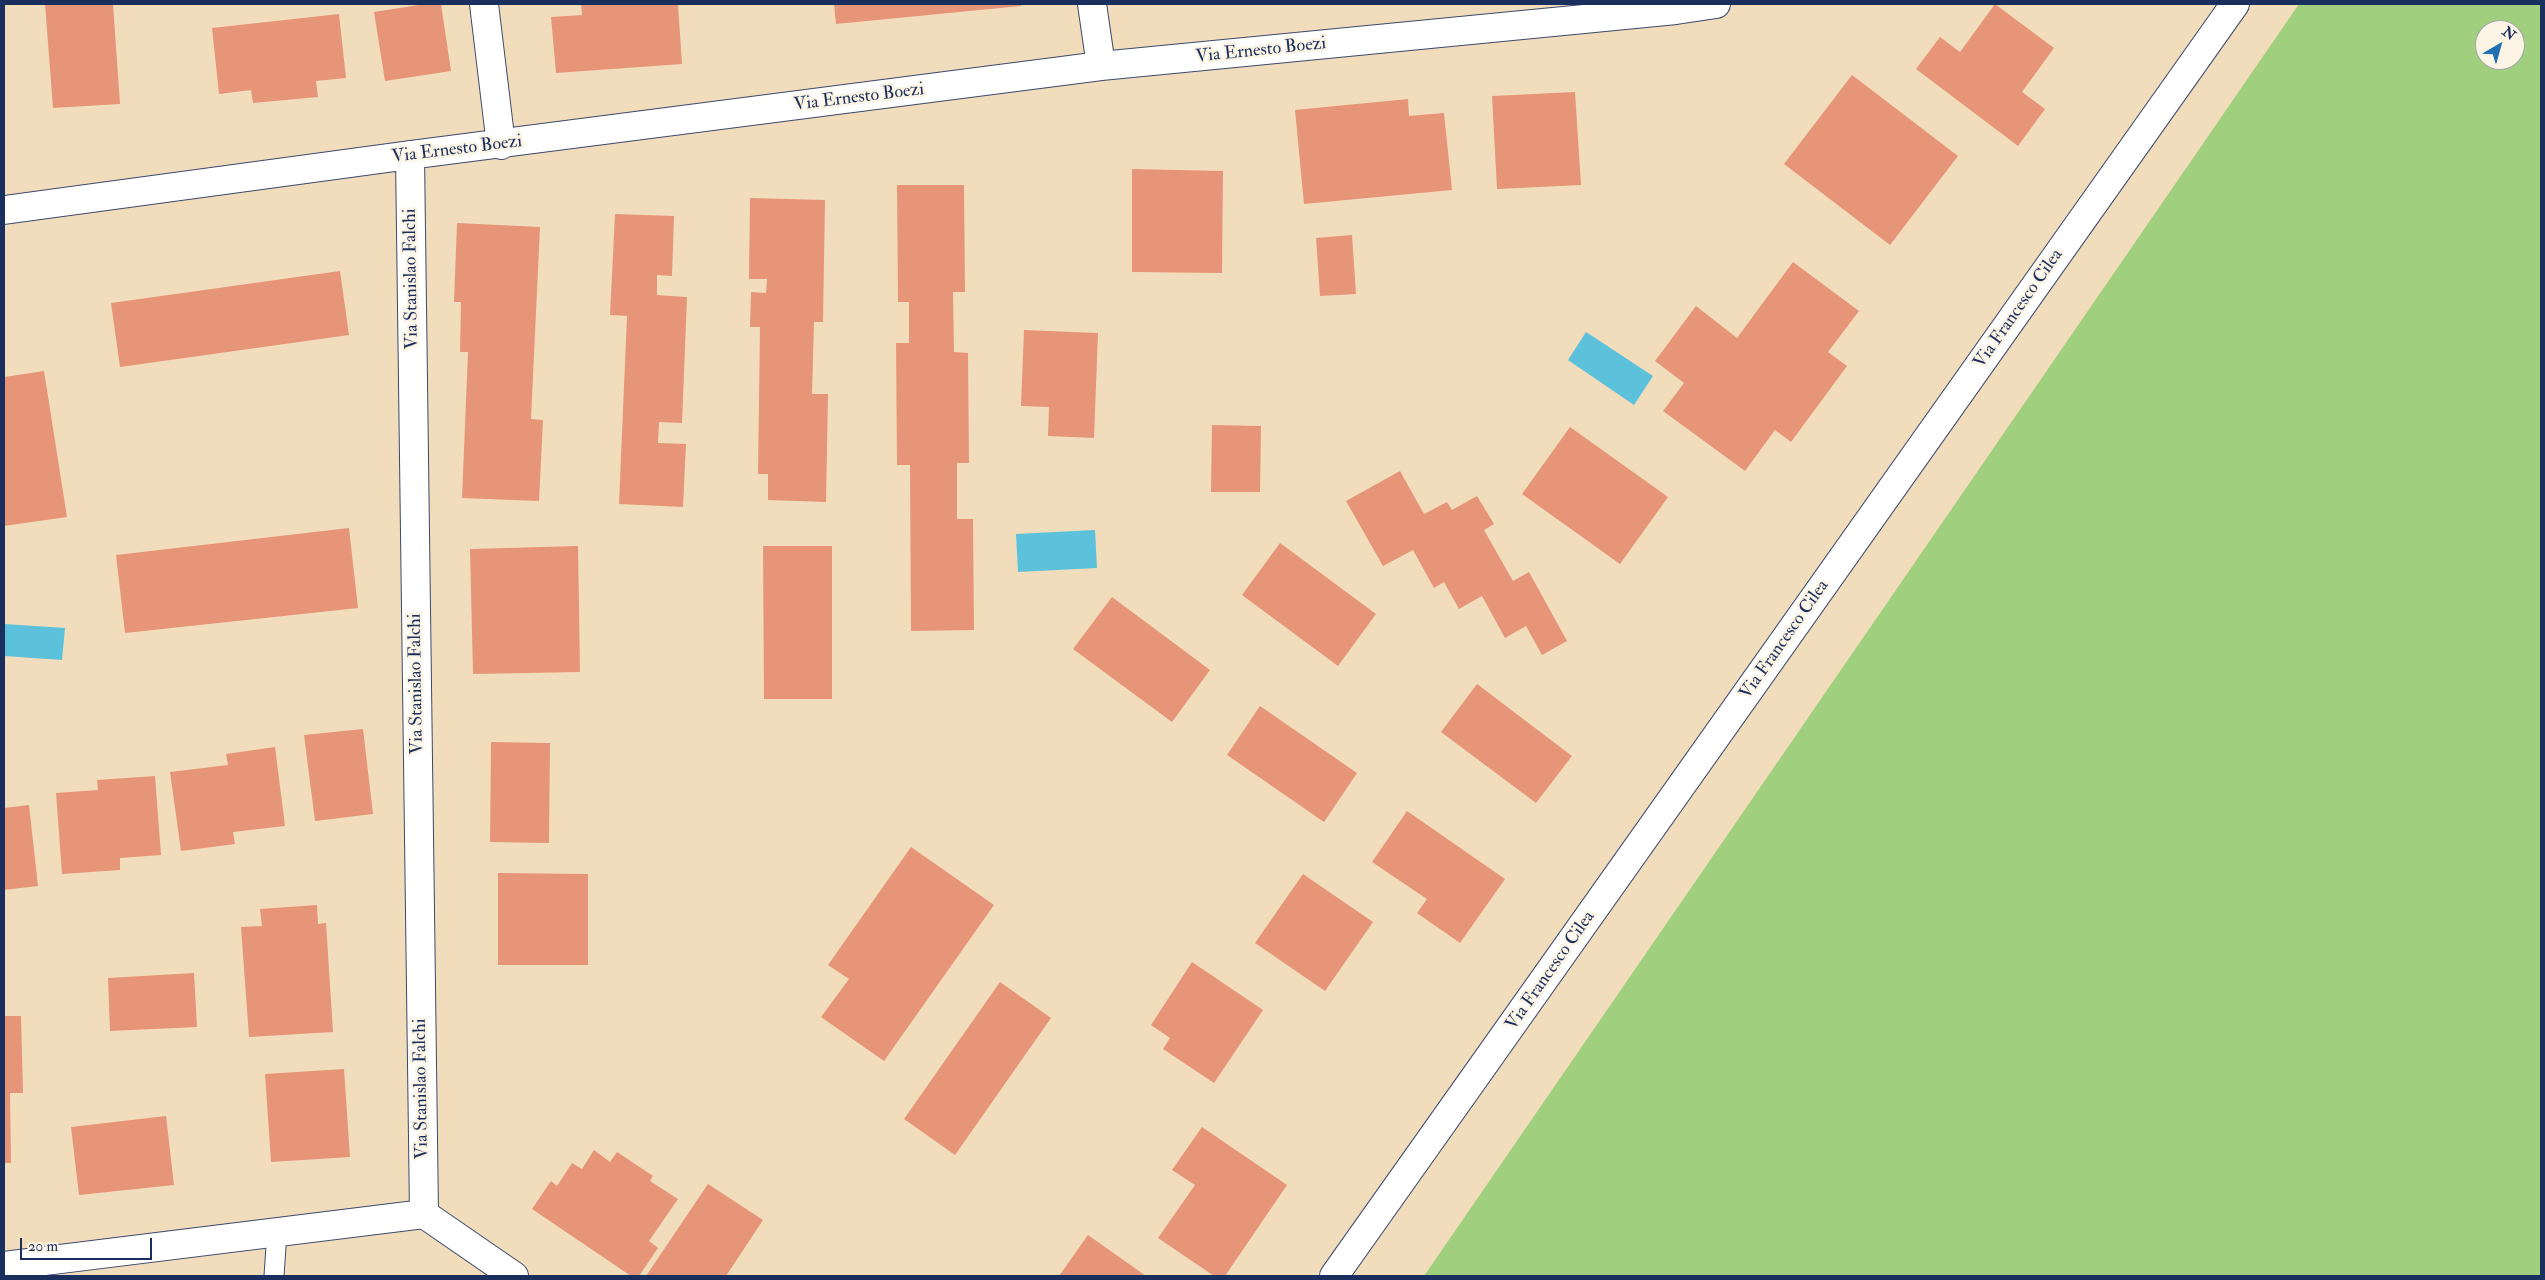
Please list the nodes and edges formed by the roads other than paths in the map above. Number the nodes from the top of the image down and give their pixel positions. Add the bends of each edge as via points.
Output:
1 (484, 4) edge
2 (1092, 4) edge
3 (1716, 4) edge
4 (2235, 4) edge
5 (1675, 7) edge
6 (1101, 66) junction
7 (501, 145) junction
8 (410, 155) junction
9 (4, 210) edge
10 (424, 1214) junction
11 (277, 1232) junction
12 (4, 1266) edge
13 (274, 1276) edge
14 (514, 1276) edge
15 (1334, 1276) edge

1 - 7 street
2 - 6 street
3 - 5 street, Via Ernesto Boezi
4 - 15 street, Via Francesco Cilea
5 - 6 street, Via Ernesto Boezi
6 - 7 street, Via Ernesto Boezi
7 - 8 street, Via Ernesto Boezi
8 - 9 street, Via Ernesto Boezi
8 - 10 street, Via Stanislao Falchi
10 - 11 street
10 - 14 street
11 - 12 street
11 - 13 lane

